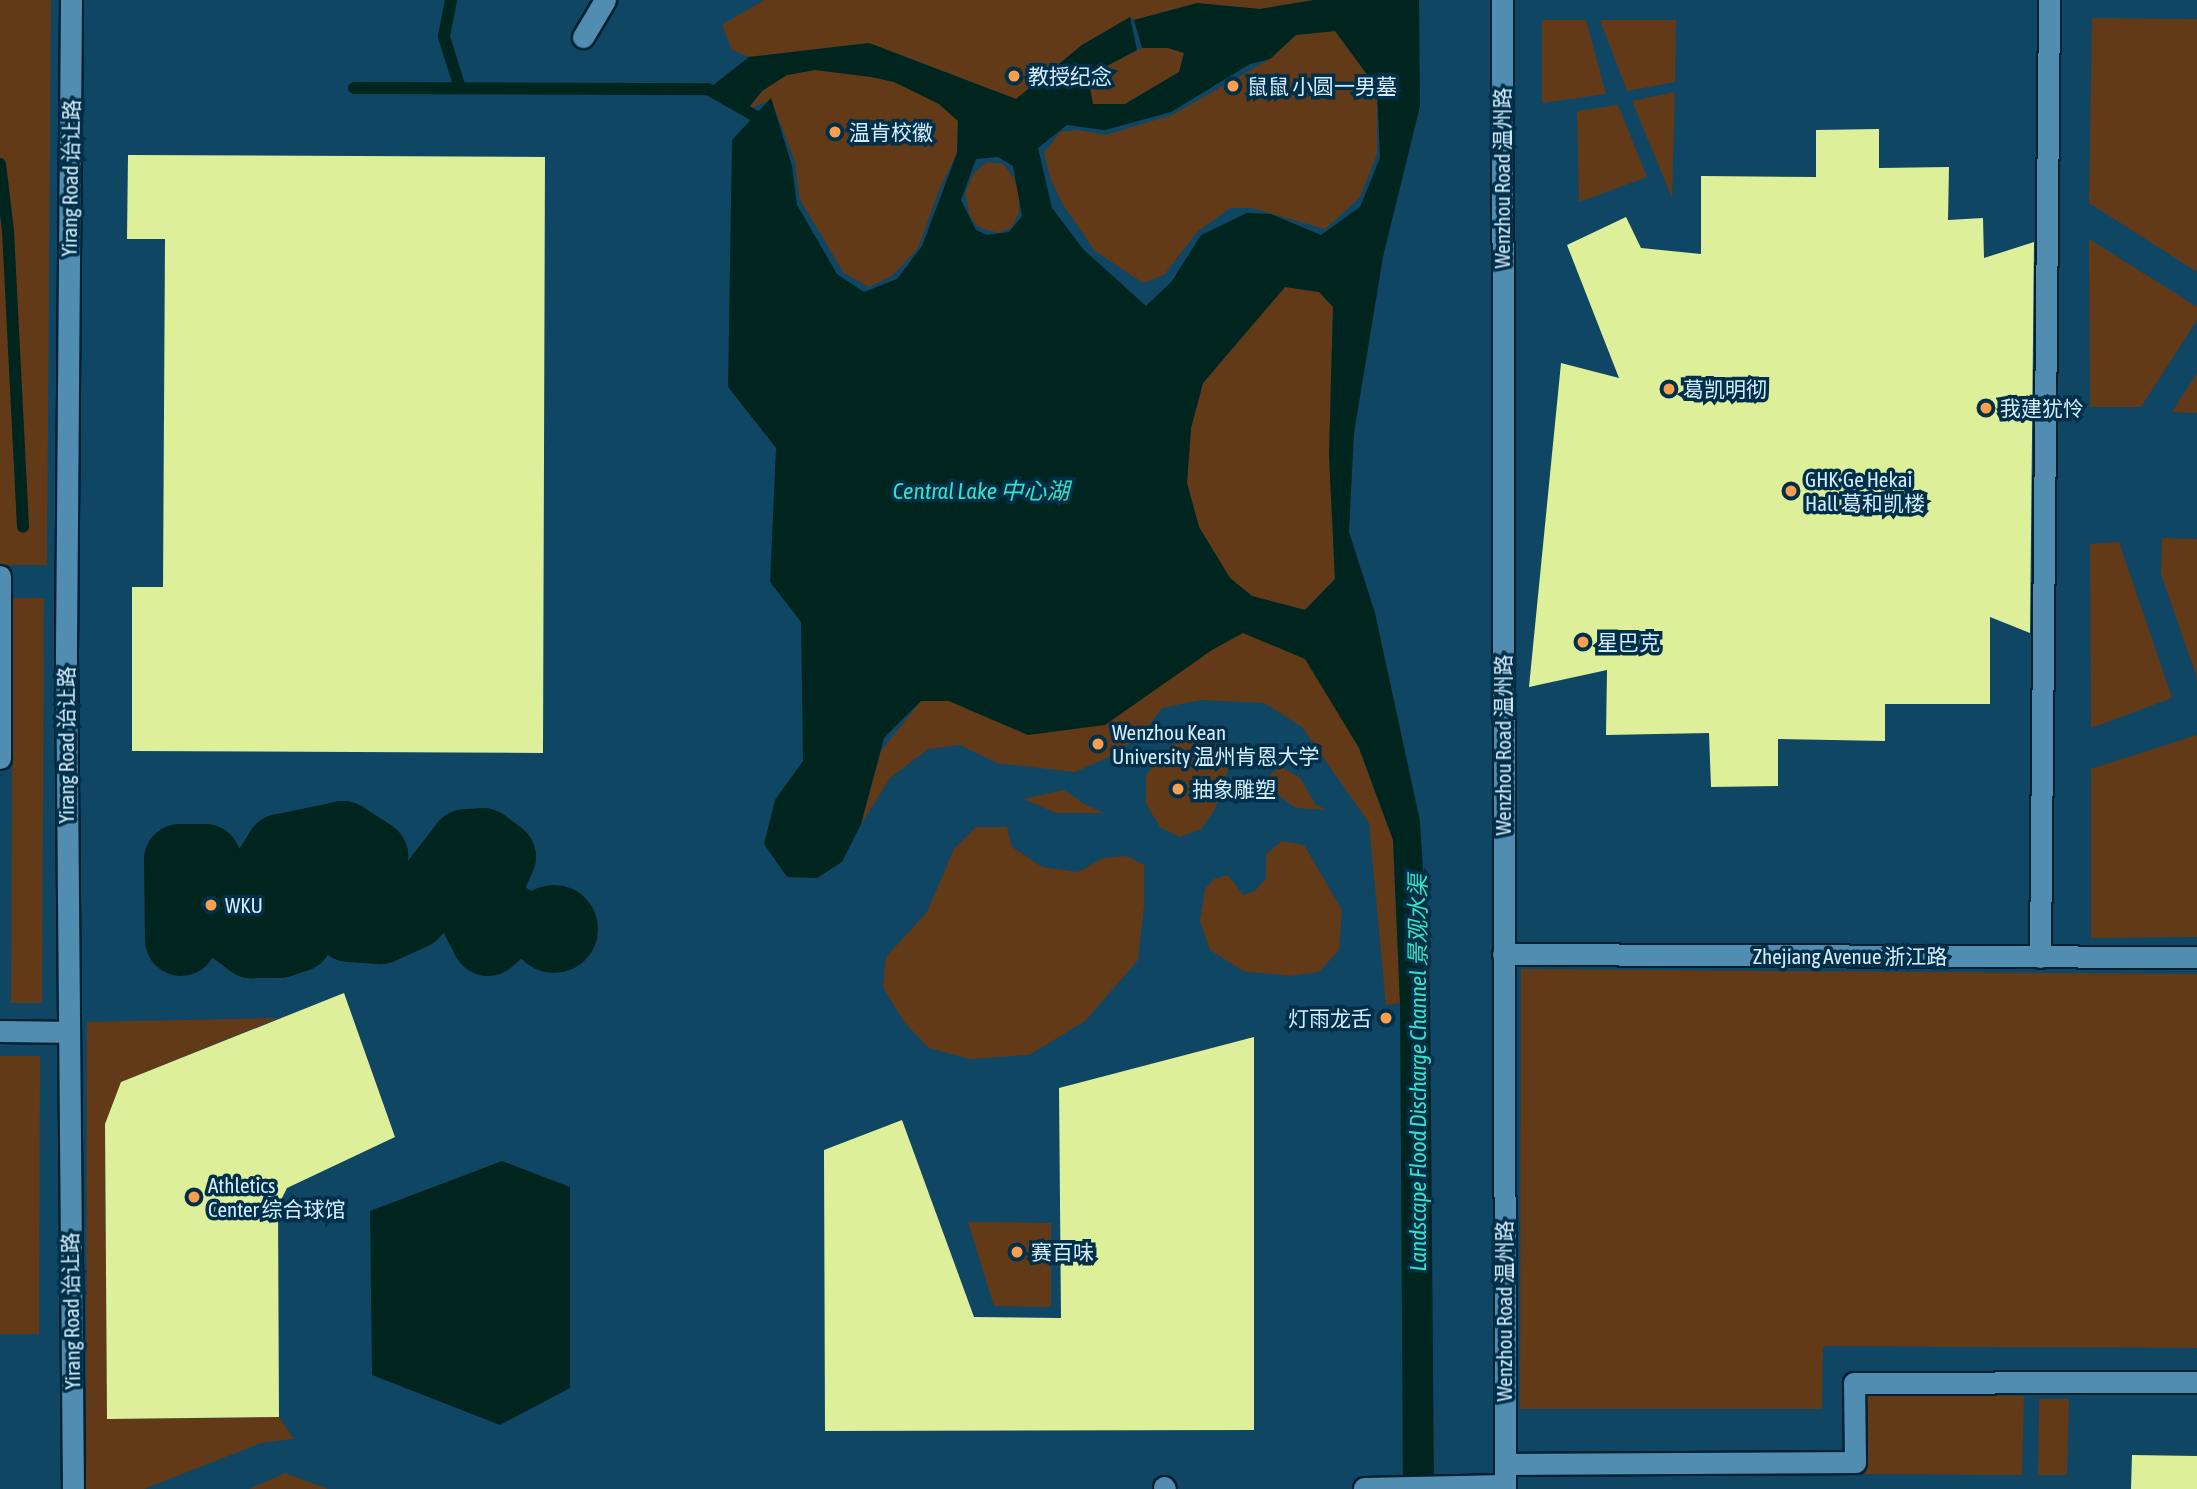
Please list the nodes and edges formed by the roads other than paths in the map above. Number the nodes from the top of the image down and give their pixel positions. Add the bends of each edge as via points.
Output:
1 (71, 0) edge
2 (605, 0) edge
3 (1502, 0) edge
4 (2049, 0) edge
5 (583, 37) dead end
6 (0, 576) edge
7 (0, 758) edge
8 (1503, 954) junction
9 (2040, 957) junction
10 (2197, 957) edge
11 (0, 1031) edge
12 (69, 1032) junction
13 (2197, 1382) edge
14 (1505, 1464) junction
15 (1504, 1487) edge
16 (1364, 1488) edge
17 (73, 1489) edge

1 - 12 street, Yirang Road 诒让路 via 66,658
2 - 5 street
3 - 8 street, Wenzhou Road 温州路
4 - 9 street
6 - 7 street
8 - 9 street, Zhejiang Avenue 浙江路
8 - 14 street, Wenzhou Road 温州路
9 - 10 street, Zhejiang Avenue 浙江路
11 - 12 street
12 - 17 street, Yirang Road 诒让路
13 - 14 street via 1854,1383 1855,1462
14 - 15 street, Wenzhou Road 温州路
15 - 16 street

